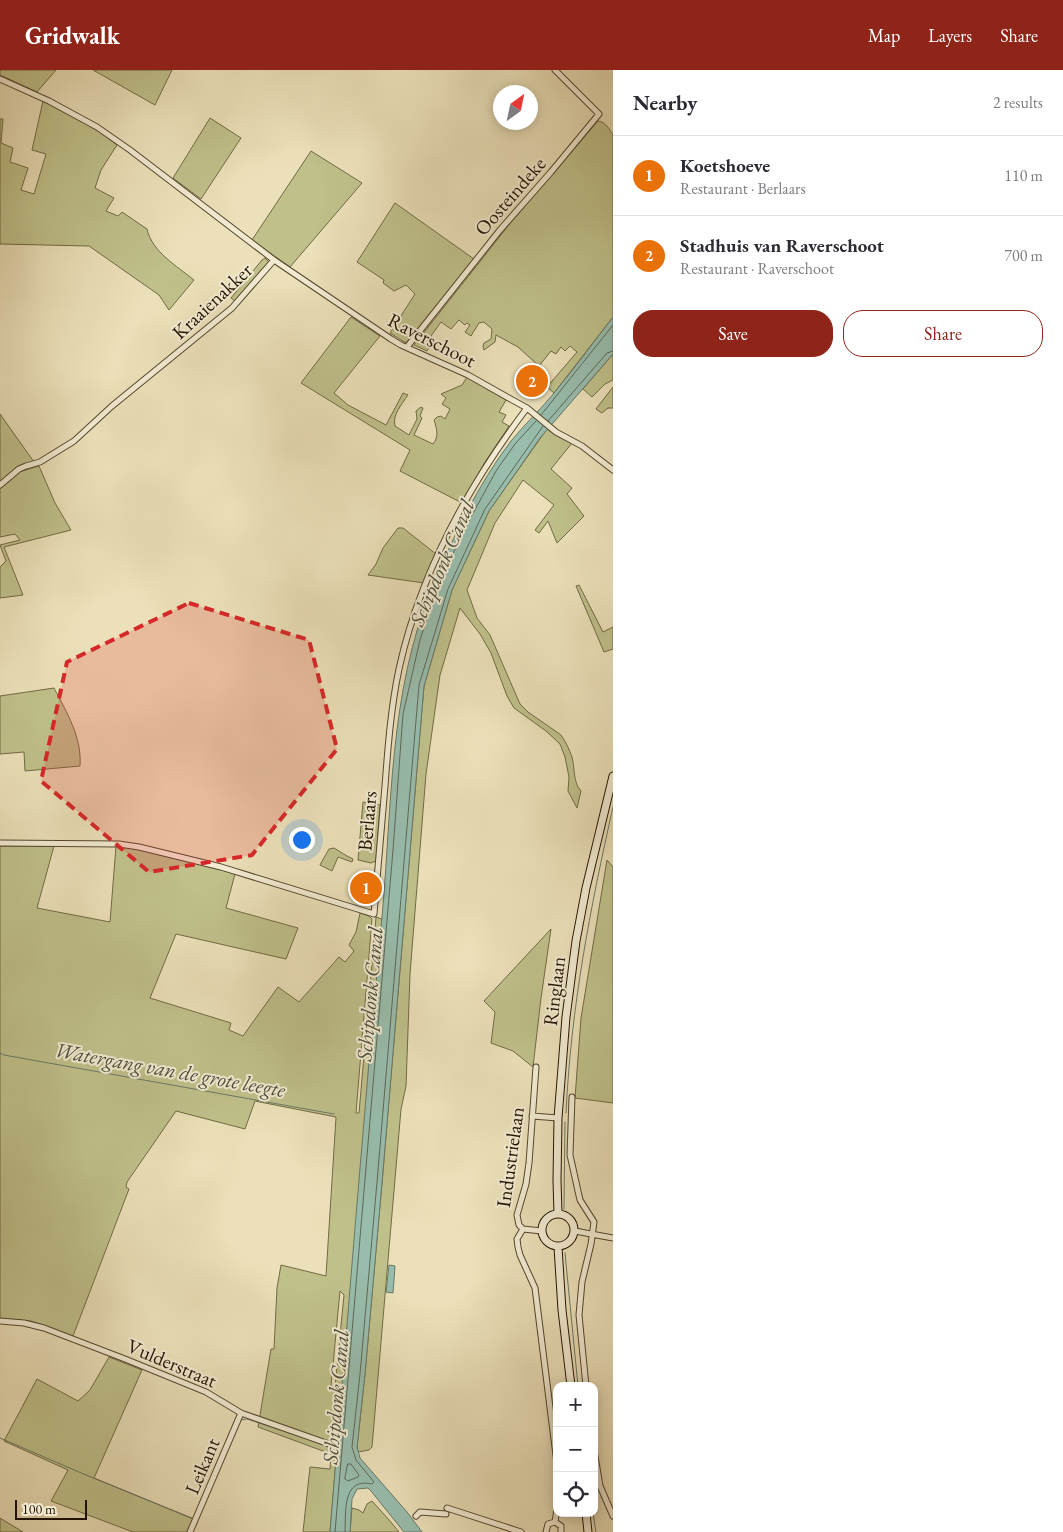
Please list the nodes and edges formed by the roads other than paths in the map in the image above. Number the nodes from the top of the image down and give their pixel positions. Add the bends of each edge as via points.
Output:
1 (555, 70) edge
2 (0, 79) edge
3 (274, 260) junction
4 (407, 347) junction
5 (526, 408) junction
6 (613, 470) edge
7 (0, 485) edge
8 (613, 776) edge
9 (0, 843) edge
10 (536, 1067) dead end
11 (572, 1097) dead end
12 (532, 1116) junction
13 (558, 1118) junction
14 (558, 1214) junction
15 (523, 1229) junction
16 (542, 1231) junction
17 (574, 1231) junction
18 (593, 1234) junction
19 (613, 1238) edge
20 (558, 1247) junction
21 (0, 1321) edge
22 (571, 1382) edge
23 (586, 1382) edge
24 (241, 1413) junction
25 (553, 1431) edge
26 (329, 1444) dead end
27 (598, 1472) edge
28 (416, 1516) dead end
29 (613, 1516) edge
30 (556, 1517) edge
31 (586, 1517) edge
32 (555, 1522) junction
33 (190, 1532) edge
34 (520, 1532) edge
35 (546, 1532) edge
36 (562, 1532) edge
37 (588, 1532) edge

1 - 4 street, Oosteindeke via 599,114 500,230
2 - 3 street, Kraaienakker via 98,127
3 - 4 street, Raverschoot
3 - 7 street, Kraaienakker via 232,308 74,441 40,462 19,470
4 - 5 street, Raverschoot via 468,374
5 - 6 street, Raverschoot
5 - 9 street, Berlaars via 482,471 454,520 432,565 415,613 399,668 390,717 374,914 221,867 139,846
8 - 13 main road, Ringlaan via 576,940
10 - 12 street, Industrielaan
11 - 18 street via 570,1155 580,1200 594,1222
12 - 13 street
12 - 15 street, Industrielaan via 527,1177 516,1215
13 - 14 main road, Ringlaan
14 - 16 main road via 546,1219
14 - 17 main road via 571,1220
15 - 16 street, Industrielaan
15 - 25 street via 518,1247 535,1288
16 - 20 main road via 545,1240
17 - 18 street
17 - 20 main road via 570,1242
18 - 19 street
18 - 23 street via 582,1282 579,1315
20 - 22 main road
21 - 24 street, Vulderstraat via 44,1328 125,1358 206,1392
24 - 26 street, Vulderstraat
24 - 33 street, Leikant
27 - 29 street via 600,1486
28 - 34 street via 420,1512 446,1511
30 - 32 street
31 - 37 main road
32 - 35 street via 548,1524
32 - 36 street via 561,1526

